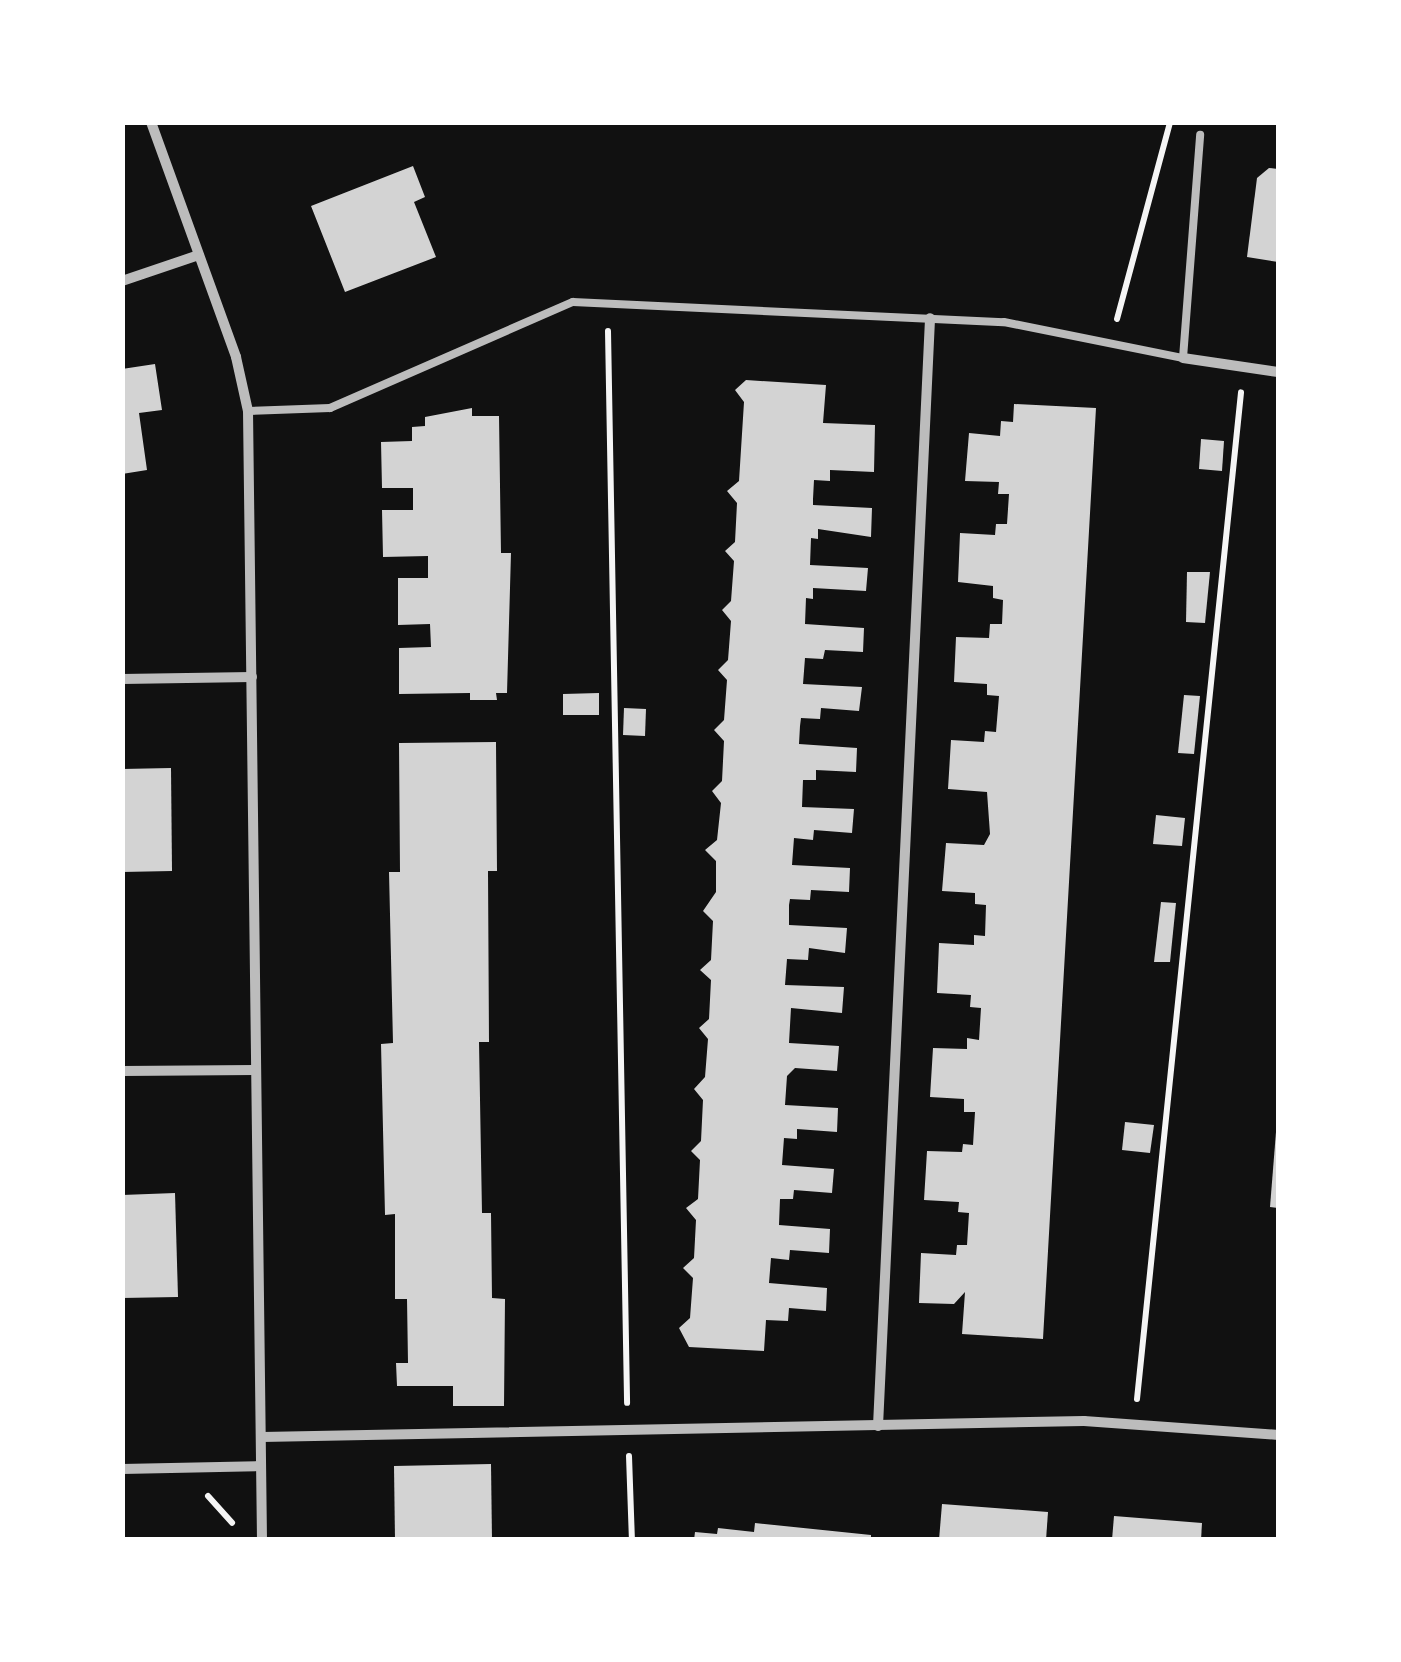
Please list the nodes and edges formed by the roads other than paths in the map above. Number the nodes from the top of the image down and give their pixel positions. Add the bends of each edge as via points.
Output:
1 (151, 122) edge
2 (1200, 135) dead end
3 (199, 255) junction
4 (122, 281) edge
5 (930, 318) junction
6 (1184, 358) junction
7 (1278, 372) edge
8 (248, 411) junction
9 (252, 677) junction
10 (122, 679) edge
11 (255, 1070) junction
12 (122, 1071) edge
13 (878, 1426) junction
14 (1278, 1436) edge
15 (262, 1437) junction
16 (261, 1466) junction
17 (122, 1469) edge
18 (262, 1540) edge

1 - 3 street
2 - 6 lane
3 - 4 street
3 - 8 street
5 - 6 lane via 1004,322
5 - 8 lane via 574,302 330,408
5 - 13 street
6 - 7 street
8 - 9 street
9 - 10 street
9 - 11 street
11 - 12 street
11 - 15 street
13 - 14 street via 1140,1425
13 - 15 street
15 - 16 street
16 - 17 street
16 - 18 street

